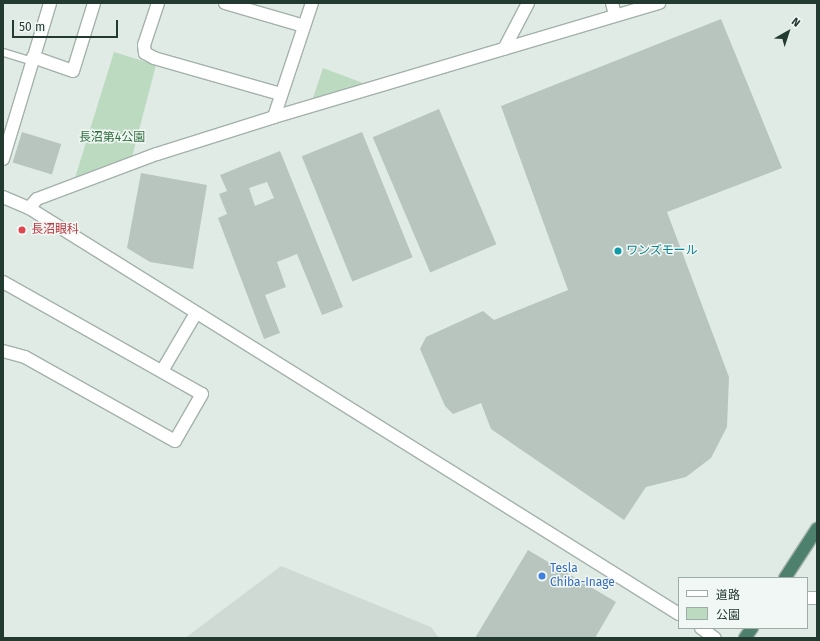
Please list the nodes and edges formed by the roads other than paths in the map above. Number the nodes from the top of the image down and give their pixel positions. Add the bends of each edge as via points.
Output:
1 (50, 3) edge
2 (94, 3) edge
3 (158, 3) edge
4 (225, 3) edge
5 (312, 3) edge
6 (528, 3) edge
7 (612, 3) edge
8 (658, 3) edge
9 (615, 15) junction
10 (304, 26) junction
11 (504, 49) junction
12 (3, 52) edge
13 (33, 59) junction
14 (280, 94) junction
15 (274, 117) junction
16 (4, 153) edge
17 (3, 197) edge
18 (29, 208) junction
19 (3, 282) edge
20 (196, 313) junction
21 (3, 350) edge
22 (162, 371) junction
23 (817, 529) edge
24 (786, 577) edge
25 (678, 613) edge
26 (702, 629) edge
27 (751, 629) edge
28 (715, 638) edge
29 (746, 638) edge

1 - 13 street
2 - 13 street via 72,71
3 - 14 street via 144,45 145,53 154,58
4 - 10 street
5 - 10 street
6 - 11 street
7 - 9 street
8 - 9 street
9 - 11 street
10 - 14 street
11 - 15 street
12 - 13 lane
13 - 16 street
14 - 15 street
15 - 18 street via 157,154 37,199
17 - 18 street
18 - 20 street
19 - 22 street
20 - 22 street
20 - 25 street
21 - 22 street via 25,357 175,441 202,394
23 - 24 highway
26 - 28 street
27 - 29 highway

